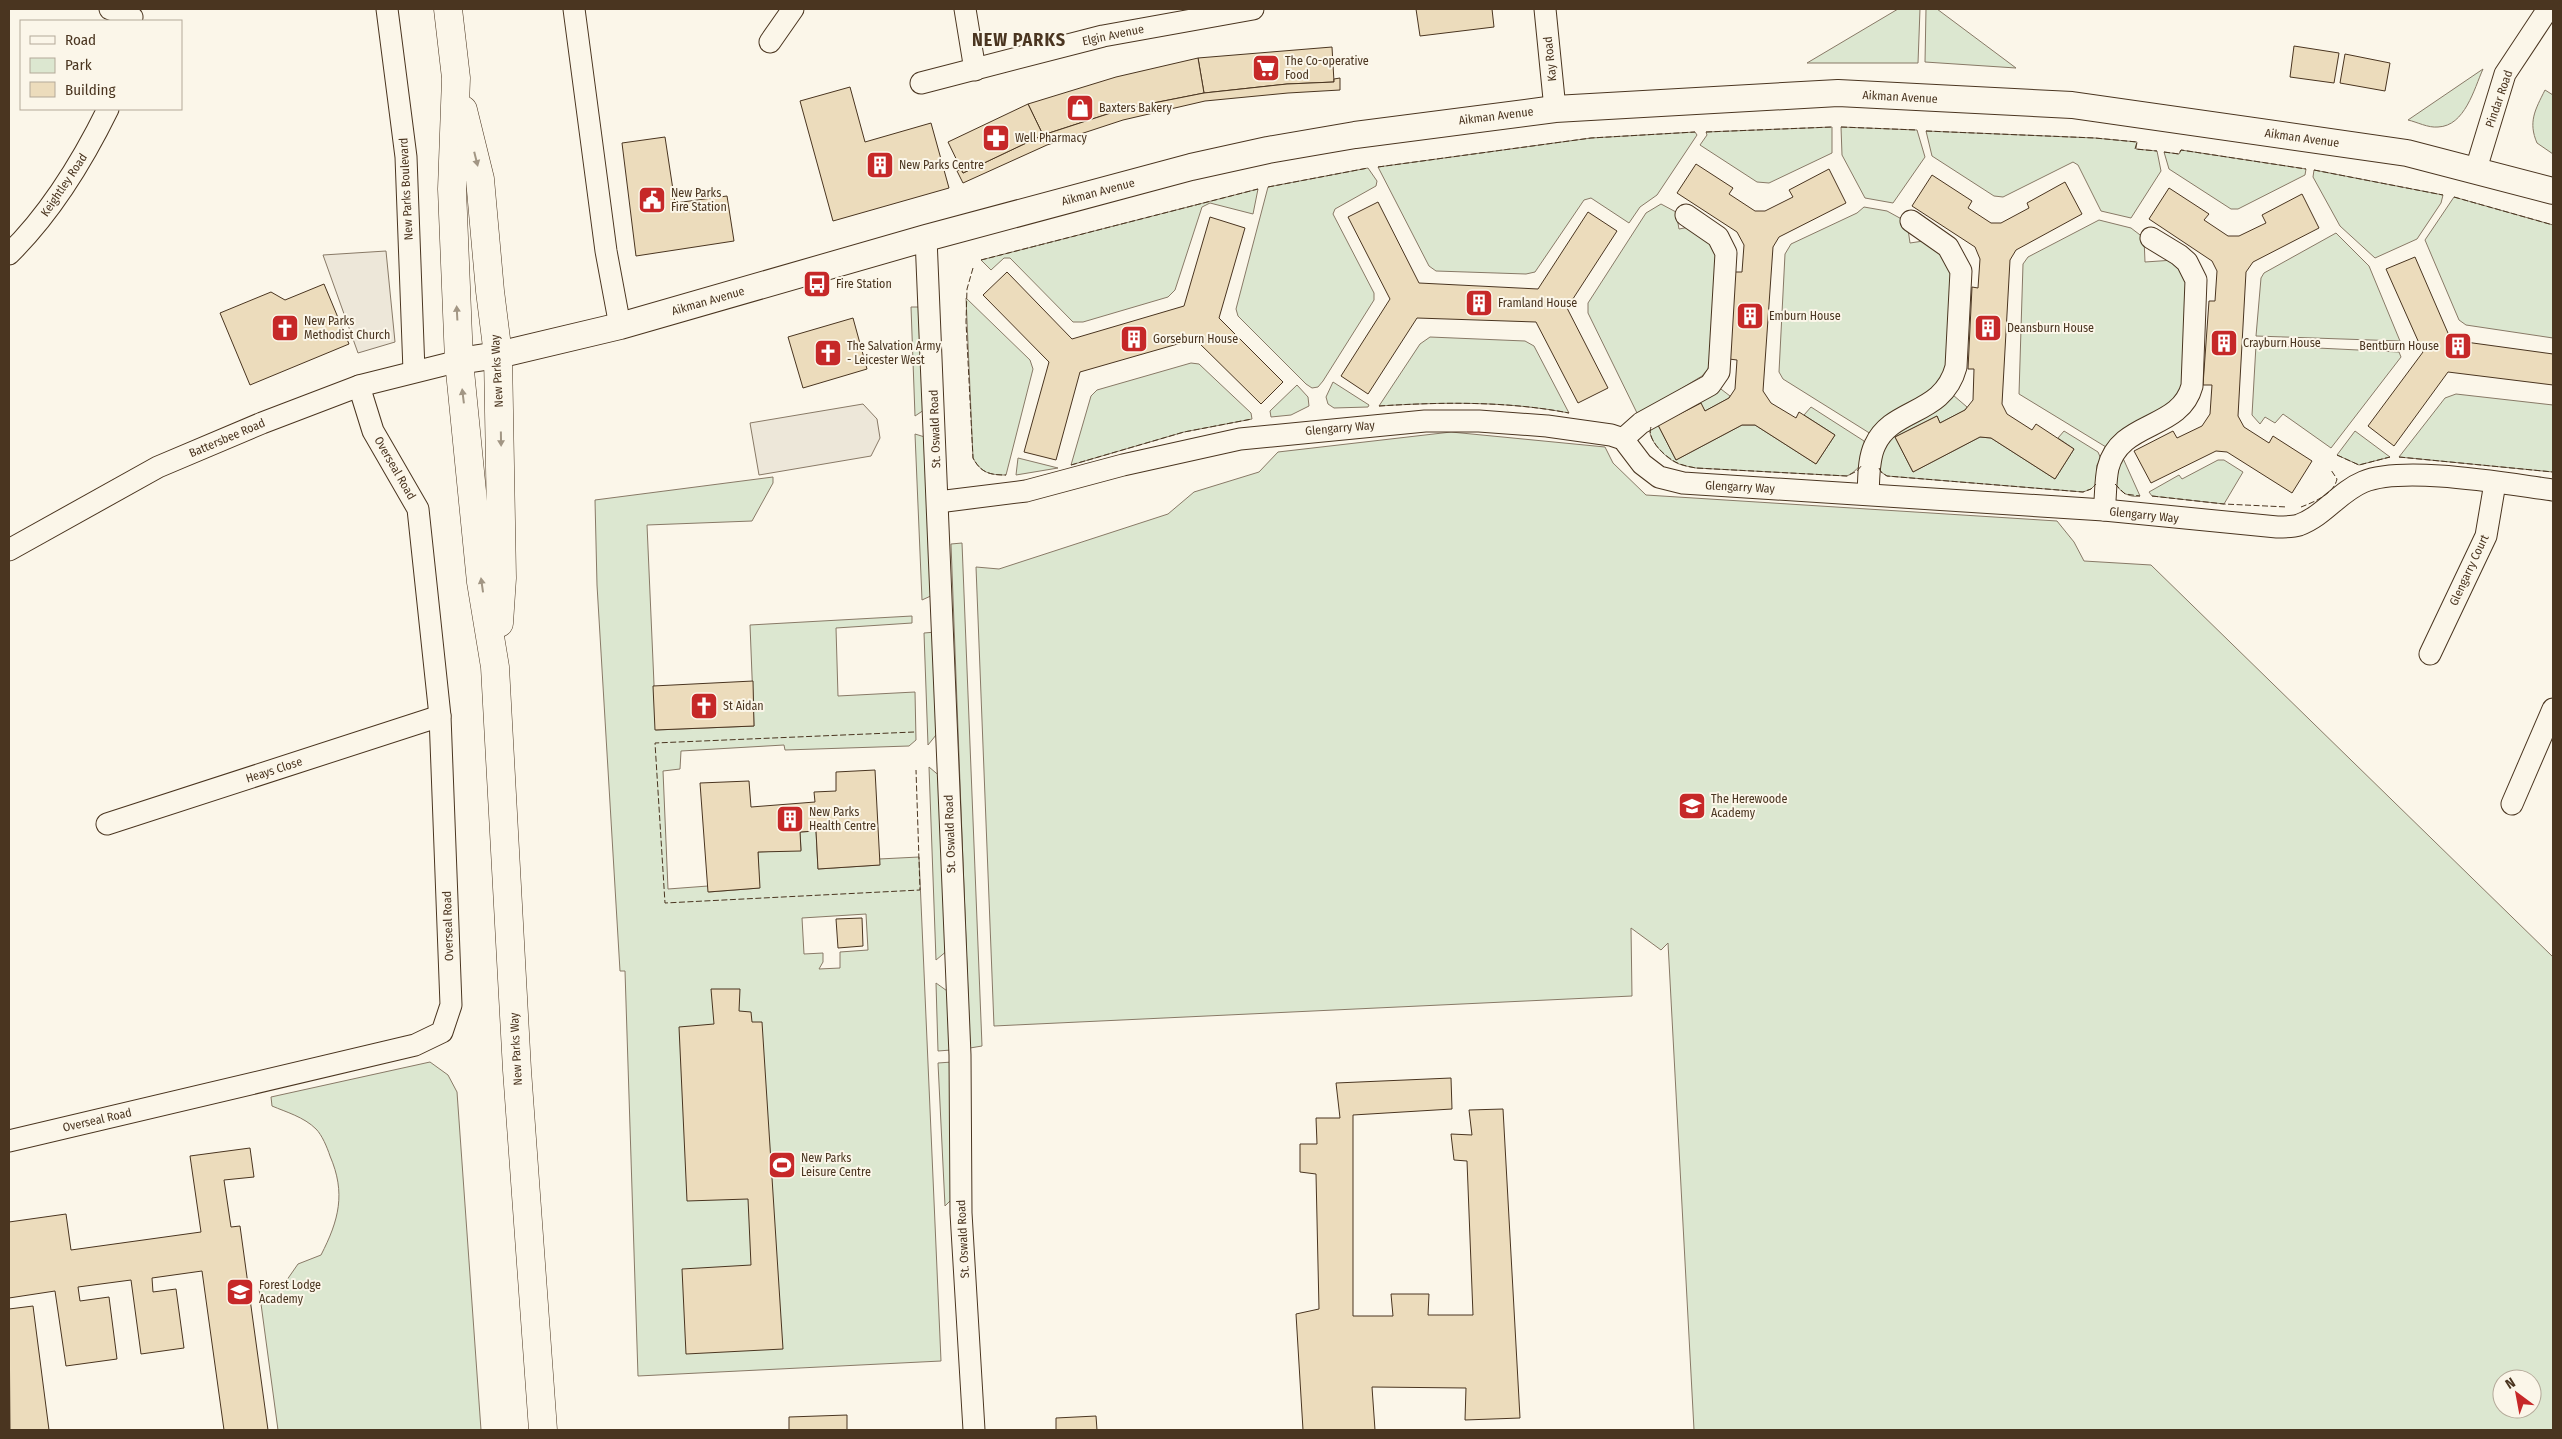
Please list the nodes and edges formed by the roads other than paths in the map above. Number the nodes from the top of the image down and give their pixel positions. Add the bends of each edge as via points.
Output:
1 (110, 9) edge
2 (387, 9) edge
3 (448, 9) edge
4 (574, 9) edge
5 (793, 9) edge
6 (965, 9) edge
7 (1253, 9) edge
8 (1545, 9) edge
9 (2548, 9) edge
10 (133, 16) edge
11 (770, 42) dead end
12 (974, 70) junction
13 (456, 78) junction
14 (921, 84) dead end
15 (1555, 109) junction
16 (107, 110) edge
17 (2476, 170) junction
18 (2553, 191) edge
19 (1686, 215) dead end
20 (1911, 222) dead end
21 (926, 238) junction
22 (2152, 238) dead end
23 (9, 254) edge
24 (620, 326) junction
25 (498, 355) junction
26 (459, 361) junction
27 (414, 371) junction
28 (359, 386) junction
29 (1623, 439) junction
30 (2495, 483) junction
31 (2553, 490) edge
32 (1868, 494) junction
33 (938, 502) junction
34 (2104, 510) junction
35 (10, 546) edge
36 (2430, 654) dead end
37 (495, 667) junction
38 (2553, 709) edge
39 (440, 716) junction
40 (2512, 804) dead end
41 (108, 824) dead end
42 (9, 1141) edge
43 (543, 1430) edge
44 (974, 1430) edge

1 - 10 street
2 - 27 street, New Parks Boulevard via 406,157
3 - 13 highway, New Parks Way
4 - 24 street via 606,251
5 - 11 street
6 - 12 street
7 - 12 street, Elgin Avenue via 1103,36
8 - 15 street, Kay Road
9 - 17 street, Pindar Road via 2505,74
12 - 14 street, Elgin Avenue
13 -> 25 highway, New Parks Way via 480,179
26 -> 13 highway, New Parks Way via 452,189
15 - 17 street, Aikman Avenue via 1838,93 2072,105 2407,153
15 - 21 street, Aikman Avenue via 1268,150 1191,167
16 - 23 street, Keightley Road via 64,187 35,228
17 - 18 street, Aikman Avenue
19 - 29 street via 1718,237 1726,253 1719,372 1710,385 1641,423
20 - 32 street via 1948,247 1961,271 1956,368 1946,391 1890,427 1874,445
21 - 24 street, Aikman Avenue
21 - 33 street, St. Oswald Road
22 - 34 street via 2179,254 2196,280 2192,386 2188,400 2178,411 2127,438 2116,453 2108,468
24 - 25 street, Aikman Avenue
25 - 26 street, Aikman Avenue
25 -> 37 highway, New Parks Way via 502,578
26 - 27 street, Battersbee Road
37 -> 26 highway, New Parks Way via 481,582
27 - 28 street, Battersbee Road
28 - 35 street, Battersbee Road via 158,467
28 - 39 street, Overseal Road via 373,430 418,509
29 - 32 street, Glengarry Way via 1642,464 1658,477 1683,483
29 - 33 street, Glengarry Way via 1547,426 1479,421 1425,421 1337,428 1240,439 1122,465 1026,491
30 - 31 street, Glengarry Way
30 - 34 street, Glengarry Way via 2400,474 2379,477 2361,483 2317,516 2299,525 2277,527
30 - 36 street, Glengarry Court via 2486,536
32 - 34 street, Glengarry Way
33 - 44 street, St. Oswald Road via 960,1055 961,1213
37 - 43 highway, New Parks Way via 517,1070
38 - 40 street
39 - 41 street, Heays Close
39 - 42 street, Overseal Road via 451,1005 442,1032 415,1045

